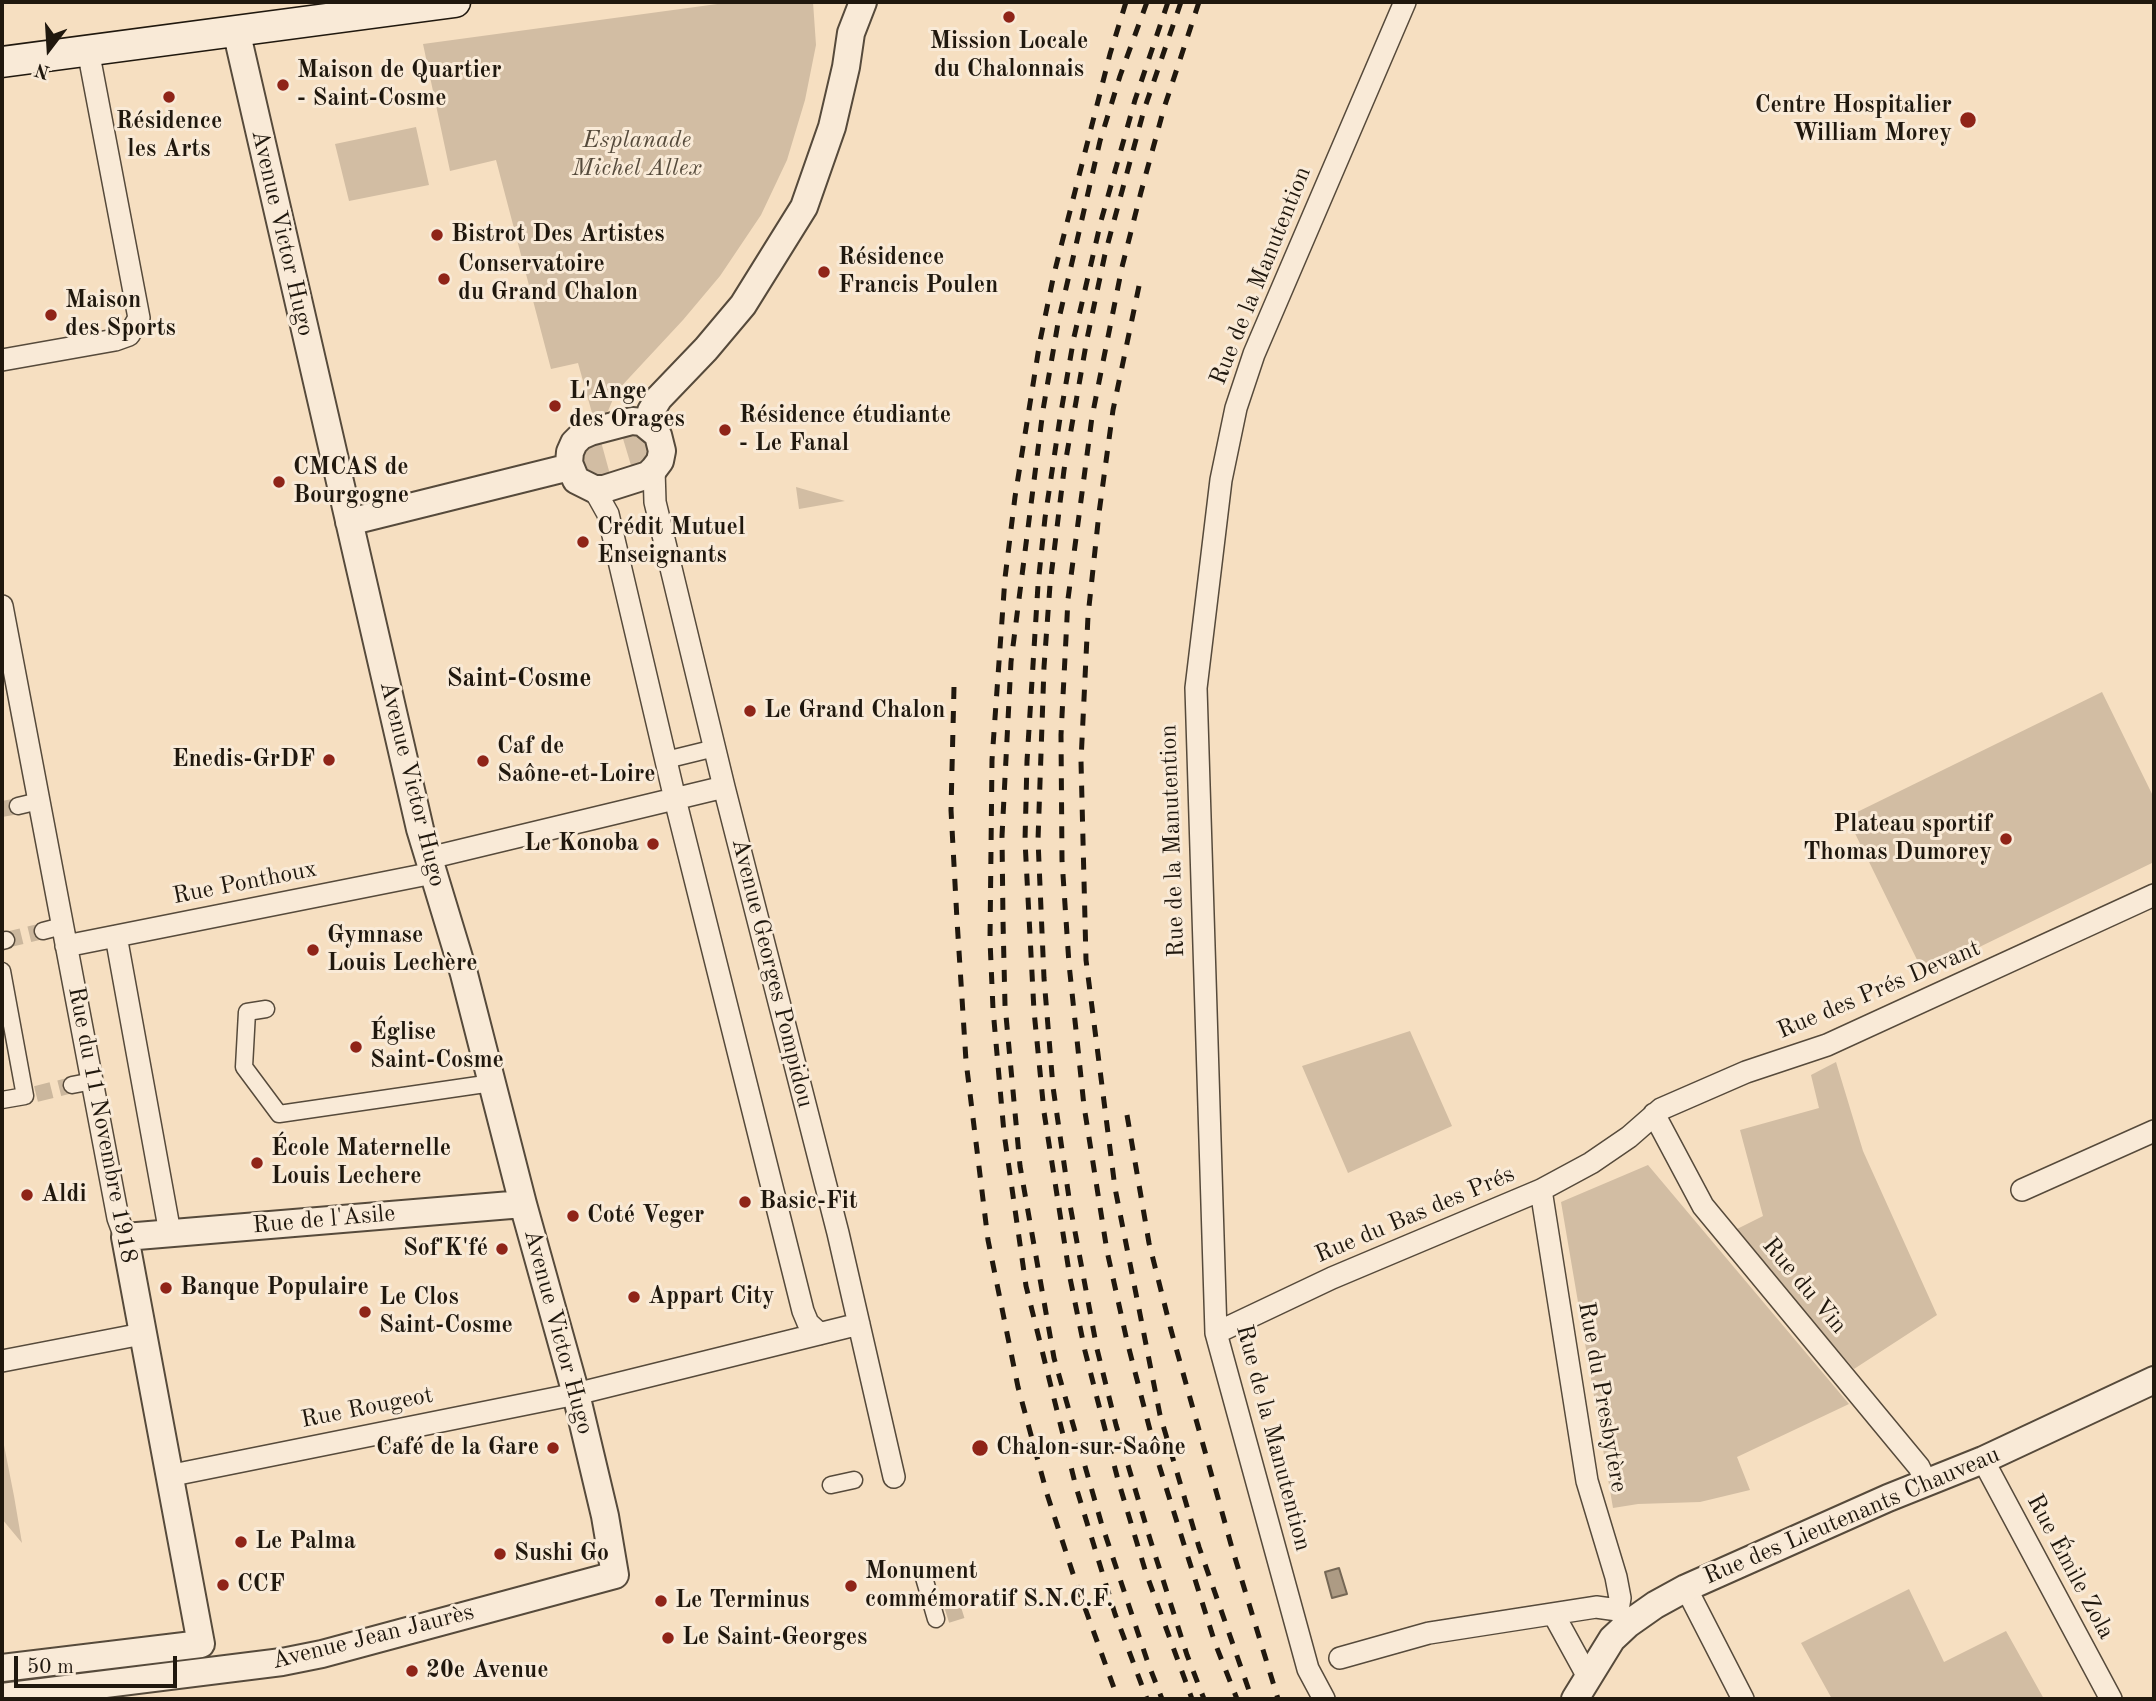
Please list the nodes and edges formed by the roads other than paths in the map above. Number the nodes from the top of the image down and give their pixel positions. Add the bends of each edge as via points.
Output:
1 (455, 2) edge
2 (842, 2) edge
3 (863, 2) edge
4 (1405, 2) edge
5 (321, 11) edge
6 (236, 30) junction
7 (851, 33) junction
8 (88, 50) junction
9 (2, 62) edge
10 (2, 360) edge
11 (651, 427) junction
12 (570, 467) junction
13 (654, 469) junction
14 (594, 489) junction
15 (349, 522) junction
16 (2, 606) edge
17 (9, 680) edge
18 (715, 748) junction
19 (666, 760) junction
20 (724, 787) junction
21 (676, 799) junction
22 (39, 801) junction
23 (18, 806) tunnel mouth
24 (431, 865) junction
25 (2154, 895) edge
26 (57, 934) junction
27 (116, 936) junction
28 (2, 971) edge
29 (266, 1009) dead end
30 (492, 1083) junction
31 (2, 1100) edge
32 (1654, 1114) junction
33 (2154, 1131) edge
34 (1629, 1137) joint
35 (1541, 1190) junction
36 (2022, 1190) dead end
37 (523, 1204) junction
38 (170, 1234) junction
39 (125, 1237) junction
40 (859, 1324) junction
41 (1216, 1333) junction
42 (142, 1334) junction
43 (820, 1334) junction
44 (2, 1361) edge
45 (2154, 1380) edge
46 (576, 1394) junction
47 (1983, 1460) junction
48 (892, 1471) dead end
49 (168, 1476) junction
50 (854, 1480) dead end
51 (1926, 1482) junction
52 (831, 1485) dead end
53 (923, 1574) dead end
54 (615, 1575) joint
55 (1686, 1588) junction
56 (1554, 1615) junction
57 (1623, 1617) junction
58 (936, 1619) dead end
59 (201, 1644) junction
60 (1340, 1658) dead end
61 (2, 1668) edge
62 (211, 1670) junction
63 (1581, 1688) edge
64 (90, 1693) edge
65 (2, 1697) edge
66 (1324, 1699) edge
67 (1743, 1699) edge
68 (2110, 1699) edge

1 - 5 main road
2 - 7 street
3 - 7 street
4 - 41 street, Rue de la Manutention via 1254,354 1236,408 1221,480 1195,705
5 - 6 main road
6 - 8 main road
6 - 15 street, Avenue Victor Hugo
7 - 11 street via 838,105 804,207 743,305 659,398 651,411
8 - 9 main road
8 - 10 street via 139,318 129,335 115,340
11 - 12 street via 632,421 581,436 570,452
11 - 13 street via 662,451
12 - 14 street via 576,480
12 - 15 street
13 - 14 street via 648,475
13 - 18 street, Avenue Georges Pompidou via 655,502
14 - 19 street via 608,514
15 - 24 street, Avenue Victor Hugo
16 - 17 street, Rue du 11 Novembre 1918
17 - 22 street, Rue du 11 Novembre 1918
18 - 19 street
18 - 20 street, Avenue Georges Pompidou
19 - 21 street
20 - 21 street, Rue Ponthoux
20 - 40 street, Avenue Georges Pompidou
21 - 24 street, Rue Ponthoux
21 - 43 street via 803,1311 808,1324
22 - 23 street
22 - 26 street, Rue du 11 Novembre 1918
24 - 27 street, Rue Ponthoux
24 - 30 street, Avenue Victor Hugo
25 - 32 street, Rue des Prés Devant via 1827,1045 1746,1072
26 - 27 street, Rue Ponthoux
26 - 39 street, Rue du 11 Novembre 1918 via 83,1083
27 - 38 street, Rue du 11 Novembre 1918
28 - 31 street via 31,1095
29 - 30 street via 247,1012 244,1067 279,1114
30 - 37 street, Avenue Victor Hugo
32 - 34 street, Rue des Prés Devant
32 - 51 street, Rue du Vin via 1703,1206 1919,1466
33 - 36 street
34 - 35 street, Rue du Bas des Prés
35 - 41 street, Rue du Bas des Prés
35 - 57 street, Rue du Presbytère via 1587,1481
37 - 38 street, Rue de l'Asile
37 - 46 street, Avenue Victor Hugo
38 - 39 street, Rue de l'Asile
39 - 42 street, Rue du 11 Novembre 1918
40 - 43 street, Rue Rougeot
40 - 48 street, Avenue Georges Pompidou
41 - 66 street, Rue de la Manutention via 1308,1669
42 - 44 street
42 - 49 street, Rue du 11 Novembre 1918
43 - 46 street, Rue Rougeot
45 - 47 street, Rue des Lieutenants Chauveau
46 - 49 street, Rue Rougeot
46 - 54 street, Avenue Victor Hugo
47 - 51 street, Rue des Lieutenants Chauveau
47 - 68 street, Rue Émile Zola
49 - 59 street, Rue du 11 Novembre 1918
50 - 52 street
51 - 55 street, Rue des Lieutenants Chauveau
53 - 58 street
54 - 62 street, Avenue Jean Jaurès via 322,1654
55 - 57 street, Rue des Lieutenants Chauveau
55 - 67 street
56 - 57 street via 1596,1607
56 - 60 street via 1429,1633
56 - 63 street
57 - 63 street, Rue des Lieutenants Chauveau
59 - 61 street
59 - 62 street
62 - 64 street, Avenue Jean Jaurès
64 - 65 street, Avenue Jean Jaurès

